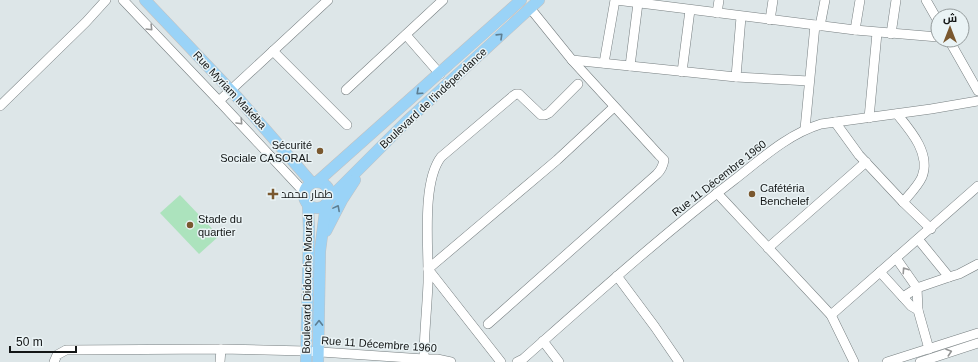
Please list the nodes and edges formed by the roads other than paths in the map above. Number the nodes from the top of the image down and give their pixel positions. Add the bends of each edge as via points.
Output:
1 (106, 0) edge
2 (123, 0) edge
3 (145, 0) edge
4 (328, 0) edge
5 (443, 0) edge
6 (521, 0) edge
7 (539, 0) edge
8 (616, 0) edge
9 (719, 0) edge
10 (773, 0) edge
11 (825, 0) edge
12 (860, 0) edge
13 (896, 0) edge
14 (638, 3) junction
15 (666, 3) edge
16 (530, 8) junction
17 (690, 10) junction
18 (717, 13) junction
19 (741, 17) junction
20 (770, 20) junction
21 (818, 26) junction
22 (855, 30) junction
23 (877, 33) junction
24 (891, 34) junction
25 (406, 35) junction
26 (930, 37) edge
27 (954, 48) edge
28 (273, 51) junction
29 (572, 60) junction
30 (604, 63) junction
31 (630, 66) junction
32 (682, 72) junction
33 (440, 74) junction
34 (736, 77) junction
35 (809, 81) junction
36 (578, 84) dead end
37 (230, 90) junction
38 (346, 90) dead end
39 (978, 91) edge
40 (219, 101) junction
41 (978, 101) edge
42 (0, 106) edge
43 (614, 107) junction
44 (897, 114) junction
45 (869, 118) junction
46 (834, 122) junction
47 (347, 125) dead end
48 (805, 129) junction
49 (866, 162) junction
50 (364, 164) junction
51 (315, 182) junction
52 (978, 186) edge
53 (304, 192) junction
54 (717, 193) junction
55 (328, 201) junction
56 (903, 202) junction
57 (308, 205) junction
58 (931, 229) junction
59 (918, 239) junction
60 (321, 243) junction
61 (768, 248) junction
62 (896, 258) junction
63 (978, 264) edge
64 (428, 269) junction
65 (880, 272) junction
66 (617, 276) junction
67 (949, 277) junction
68 (917, 288) junction
69 (903, 297) junction
70 (918, 310) junction
71 (831, 315) junction
72 (488, 324) dead end
73 (978, 333) edge
74 (543, 342) junction
75 (978, 343) edge
76 (221, 349) junction
77 (929, 349) junction
78 (306, 357) edge
79 (318, 357) edge
80 (424, 359) junction
81 (54, 362) edge
82 (220, 362) edge
83 (451, 362) edge
84 (501, 362) edge
85 (516, 362) edge
86 (559, 362) edge
87 (679, 362) edge
88 (854, 362) edge
89 (887, 362) edge
90 (920, 362) edge

1 - 42 street
2 -> 40 street
3 - 37 main road, Rue Myriam Makéba
4 - 28 street
5 - 25 street
6 - 33 main road, Boulevard de l'indépendance
7 - 16 main road, Boulevard de l'indépendance
8 - 14 street
8 - 30 street
9 - 18 street
10 - 20 street
11 - 21 street
12 - 22 street
13 - 24 street
14 - 15 street
14 - 31 street
15 - 17 street
16 - 29 street
50 -> 16 main road, Boulevard de l'indépendance
17 - 18 street
17 - 32 street
18 - 19 street
19 - 20 street
19 - 34 street
20 - 21 street
21 - 22 street
21 - 35 street
22 - 23 street
23 - 24 street
23 - 45 street
24 - 26 street
25 - 33 street
25 - 38 street
27 - 39 street
28 - 37 street
28 - 47 street
29 - 30 street
29 - 43 street
30 - 31 street
31 - 32 street
32 - 34 street
33 -> 51 main road, Boulevard de l'indépendance
34 - 35 street
35 - 48 street
36 - 64 street via 545,115 541,115 519,94 513,96 441,157 434,169 431,182
37 - 40 street
37 - 51 main road, Rue Myriam Makéba
40 -> 53 street
41 - 44 street, Rue 11 Décembre 1960
43 - 64 street via 557,160
43 - 72 street via 664,160 664,165
44 - 45 street, Rue 11 Décembre 1960
44 - 56 street via 918,141 924,169 921,178
45 - 46 street, Rue 11 Décembre 1960
46 - 48 street, Rue 11 Décembre 1960
46 - 49 street
48 - 54 street, Rue 11 Décembre 1960
49 - 56 street
49 - 61 street
50 - 55 main road, Boulevard de l'indépendance
60 -> 50 main road via 332,218
51 - 53 main road via 308,185
51 - 55 main road via 325,184 330,194
52 - 58 street
53 - 57 main road via 304,199
54 - 61 street
54 - 66 street, Rue 11 Décembre 1960
55 - 57 main road via 319,208
55 - 60 main road, Boulevard Didouche Mourad
56 - 58 street
57 - 78 main road, Boulevard Didouche Mourad
58 - 59 street
59 - 62 street
59 - 67 street
79 -> 60 main road, Boulevard Didouche Mourad
61 - 71 street
62 - 65 street
68 -> 62 street
63 - 67 street
64 - 80 street
64 - 84 street
65 - 69 street
65 - 71 street
66 - 74 street, Rue 11 Décembre 1960
66 - 87 street
67 - 68 street
68 - 69 street
68 - 70 street
69 - 70 street
70 - 77 street
71 - 88 street
73 - 77 street
74 - 85 street, Rue 11 Décembre 1960 via 523,360
74 - 86 street
90 -> 75 street
76 - 78 street, Rue 11 Décembre 1960
76 - 81 street, Rue 11 Décembre 1960 via 66,350 57,355
76 - 82 street
77 - 89 street
78 - 79 street, Rue 11 Décembre 1960
79 - 80 street, Rue 11 Décembre 1960
80 - 83 street, Rue 11 Décembre 1960

